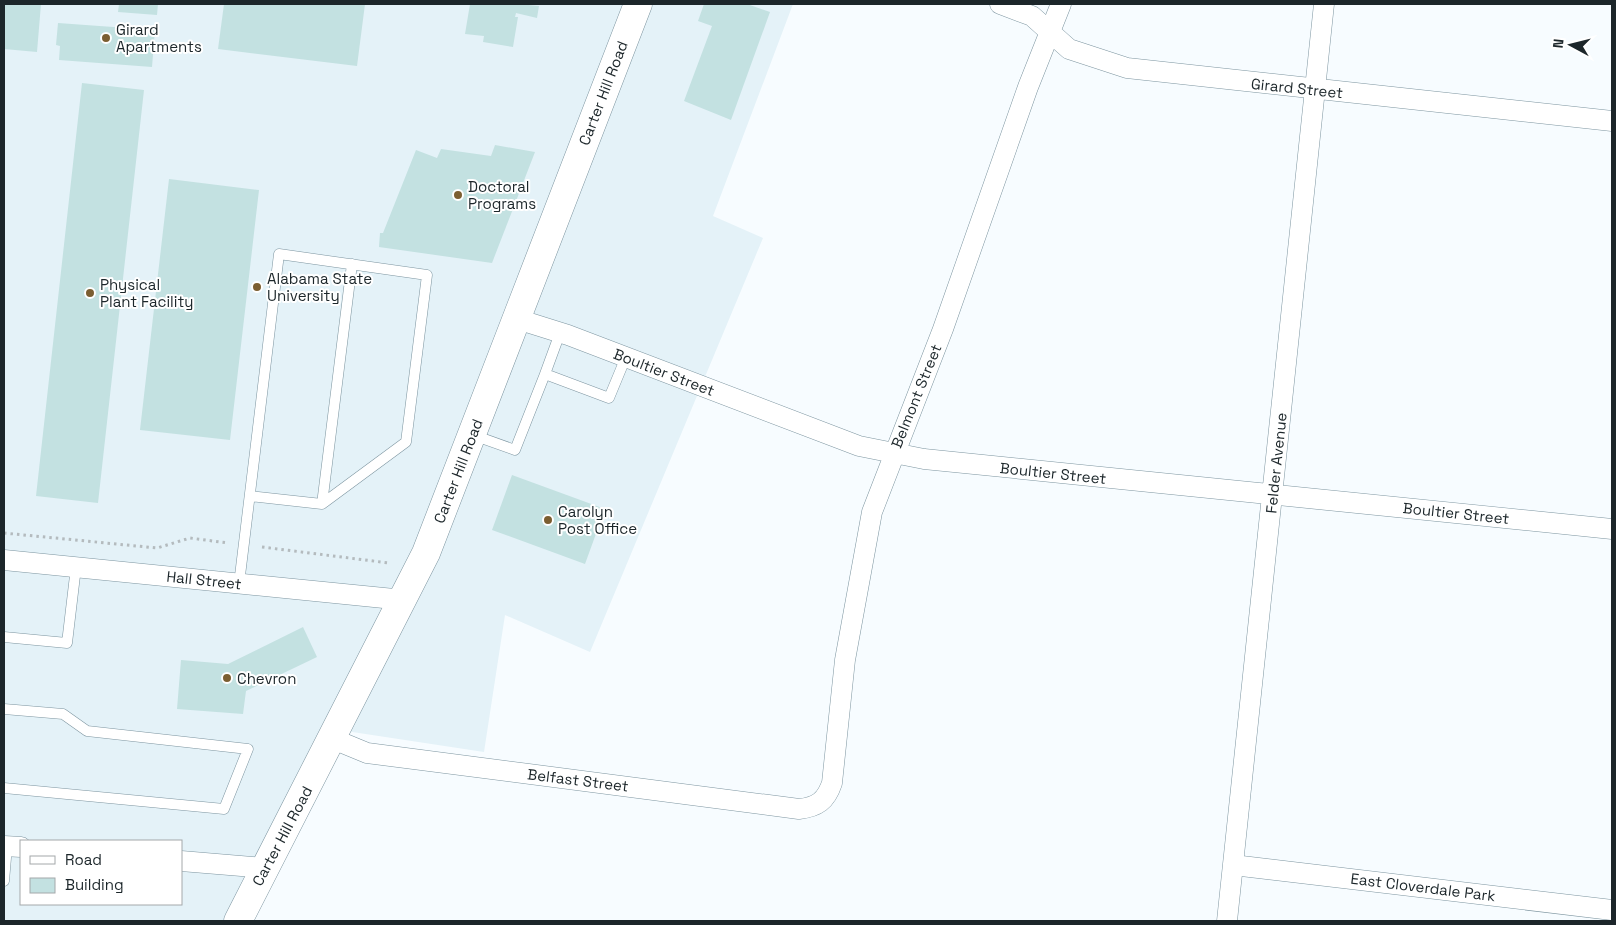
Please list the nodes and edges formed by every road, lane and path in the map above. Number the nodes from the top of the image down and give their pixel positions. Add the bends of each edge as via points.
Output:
1 (638, 4) edge
2 (1000, 4) edge
3 (1061, 4) edge
4 (1324, 4) edge
5 (1051, 33) junction
6 (1315, 90) junction
7 (1612, 121) edge
8 (352, 264) junction
9 (517, 319) junction
10 (560, 333) junction
11 (626, 357) junction
12 (545, 374) junction
13 (472, 434) junction
14 (893, 453) junction
15 (1272, 495) junction
16 (250, 496) junction
17 (322, 504) junction
18 (1612, 529) edge
19 (4, 532) edge
20 (244, 544) junction
21 (4, 560) edge
22 (389, 563) dead end
23 (76, 567) junction
24 (239, 584) junction
25 (404, 600) junction
26 (4, 637) edge
27 (4, 709) edge
28 (333, 739) junction
29 (4, 788) edge
30 (823, 801) joint
31 (11, 847) edge
32 (182, 861) edge
33 (1233, 865) junction
34 (266, 868) junction
35 (4, 881) edge
36 (1612, 910) edge
37 (238, 921) edge
38 (1227, 921) edge

1 - 9 main road, Carter Hill Road
2 - 5 street, Girard Street via 1032,16
3 - 5 street, Belmont Street
4 - 6 street, Felder Avenue
5 - 6 street, Girard Street via 1069,49 1126,68
5 - 14 street, Belmont Street via 1028,87 943,329
6 - 7 street, Girard Street
6 - 15 street, Felder Avenue
8 - 16 lane via 279,254
8 - 17 lane
8 - 17 lane via 427,275 406,442
9 - 10 street, Boultier Street
9 - 13 main road, Carter Hill Road
10 - 11 street, Boultier Street
10 - 12 lane
11 - 12 lane via 609,398
11 - 14 street, Boultier Street via 859,446
12 - 13 lane via 516,450
13 - 25 main road, Carter Hill Road
14 - 15 street, Boultier Street via 1023,470
14 - 30 street, Belmont Street via 872,512 864,548 845,660 832,783
15 - 18 street, Boultier Street
15 - 33 street, Felder Avenue
16 - 17 lane
16 - 20 lane
19 - 20 path via 157,548 190,538
20 - 22 path
20 - 24 lane
21 - 23 street, Hall Street
23 - 24 street, Hall Street
23 - 26 lane via 67,643
24 - 25 street, Hall Street
25 - 28 main road, Carter Hill Road
27 - 29 lane via 63,714 87,731 248,749 224,809
28 - 30 street, Belfast Street via 367,753 799,810 815,807
28 - 34 main road, Carter Hill Road
31 - 35 lane
32 - 34 street
33 - 36 street, East Cloverdale Park
33 - 38 street, Felder Avenue
34 - 37 main road, Carter Hill Road

